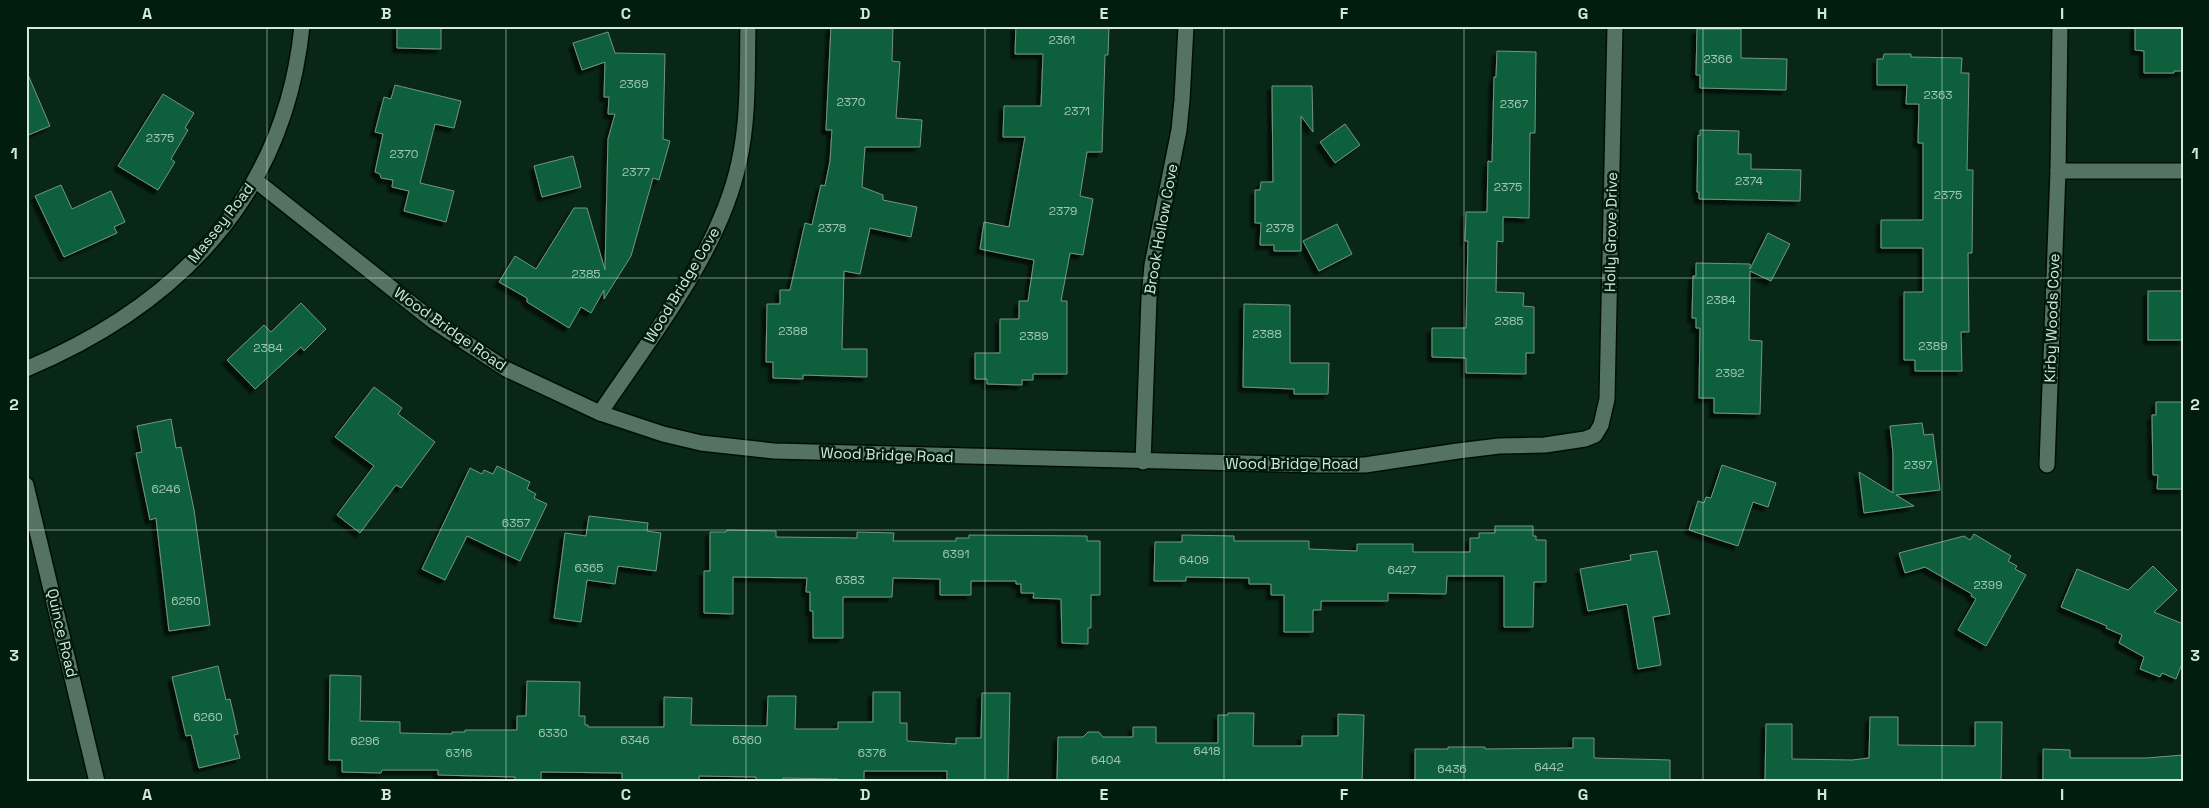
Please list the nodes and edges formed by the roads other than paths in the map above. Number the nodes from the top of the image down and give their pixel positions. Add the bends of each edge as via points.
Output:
1 (302, 26) edge
2 (748, 26) edge
3 (1186, 26) edge
4 (1615, 26) edge
5 (2060, 26) edge
6 (2058, 171) junction
7 (2183, 171) edge
8 (255, 180) junction
9 (26, 369) edge
10 (600, 413) junction
11 (1595, 435) joint
12 (1144, 462) junction
13 (2047, 465) dead end
14 (26, 485) edge
15 (97, 782) edge

1 - 8 street, Massey Road via 290,95 278,135
2 - 10 street, Wood Bridge Cove via 744,135 740,162 723,218 685,286
3 - 12 street, Brook Hollow Cove via 1179,130 1152,265
4 - 11 street, Holly Grove Drive via 1607,399 1601,425
5 - 6 street, Kirby Woods Cove
6 - 7 street
6 - 13 street, Kirby Woods Cove
8 - 9 street, Massey Road via 198,258 154,297 111,327
8 - 10 street, Wood Bridge Road via 468,345 506,369
10 - 12 street, Wood Bridge Road via 663,434 739,448
11 - 12 street, Wood Bridge Road via 1572,442 1499,446 1365,465
14 - 15 street, Quince Road

